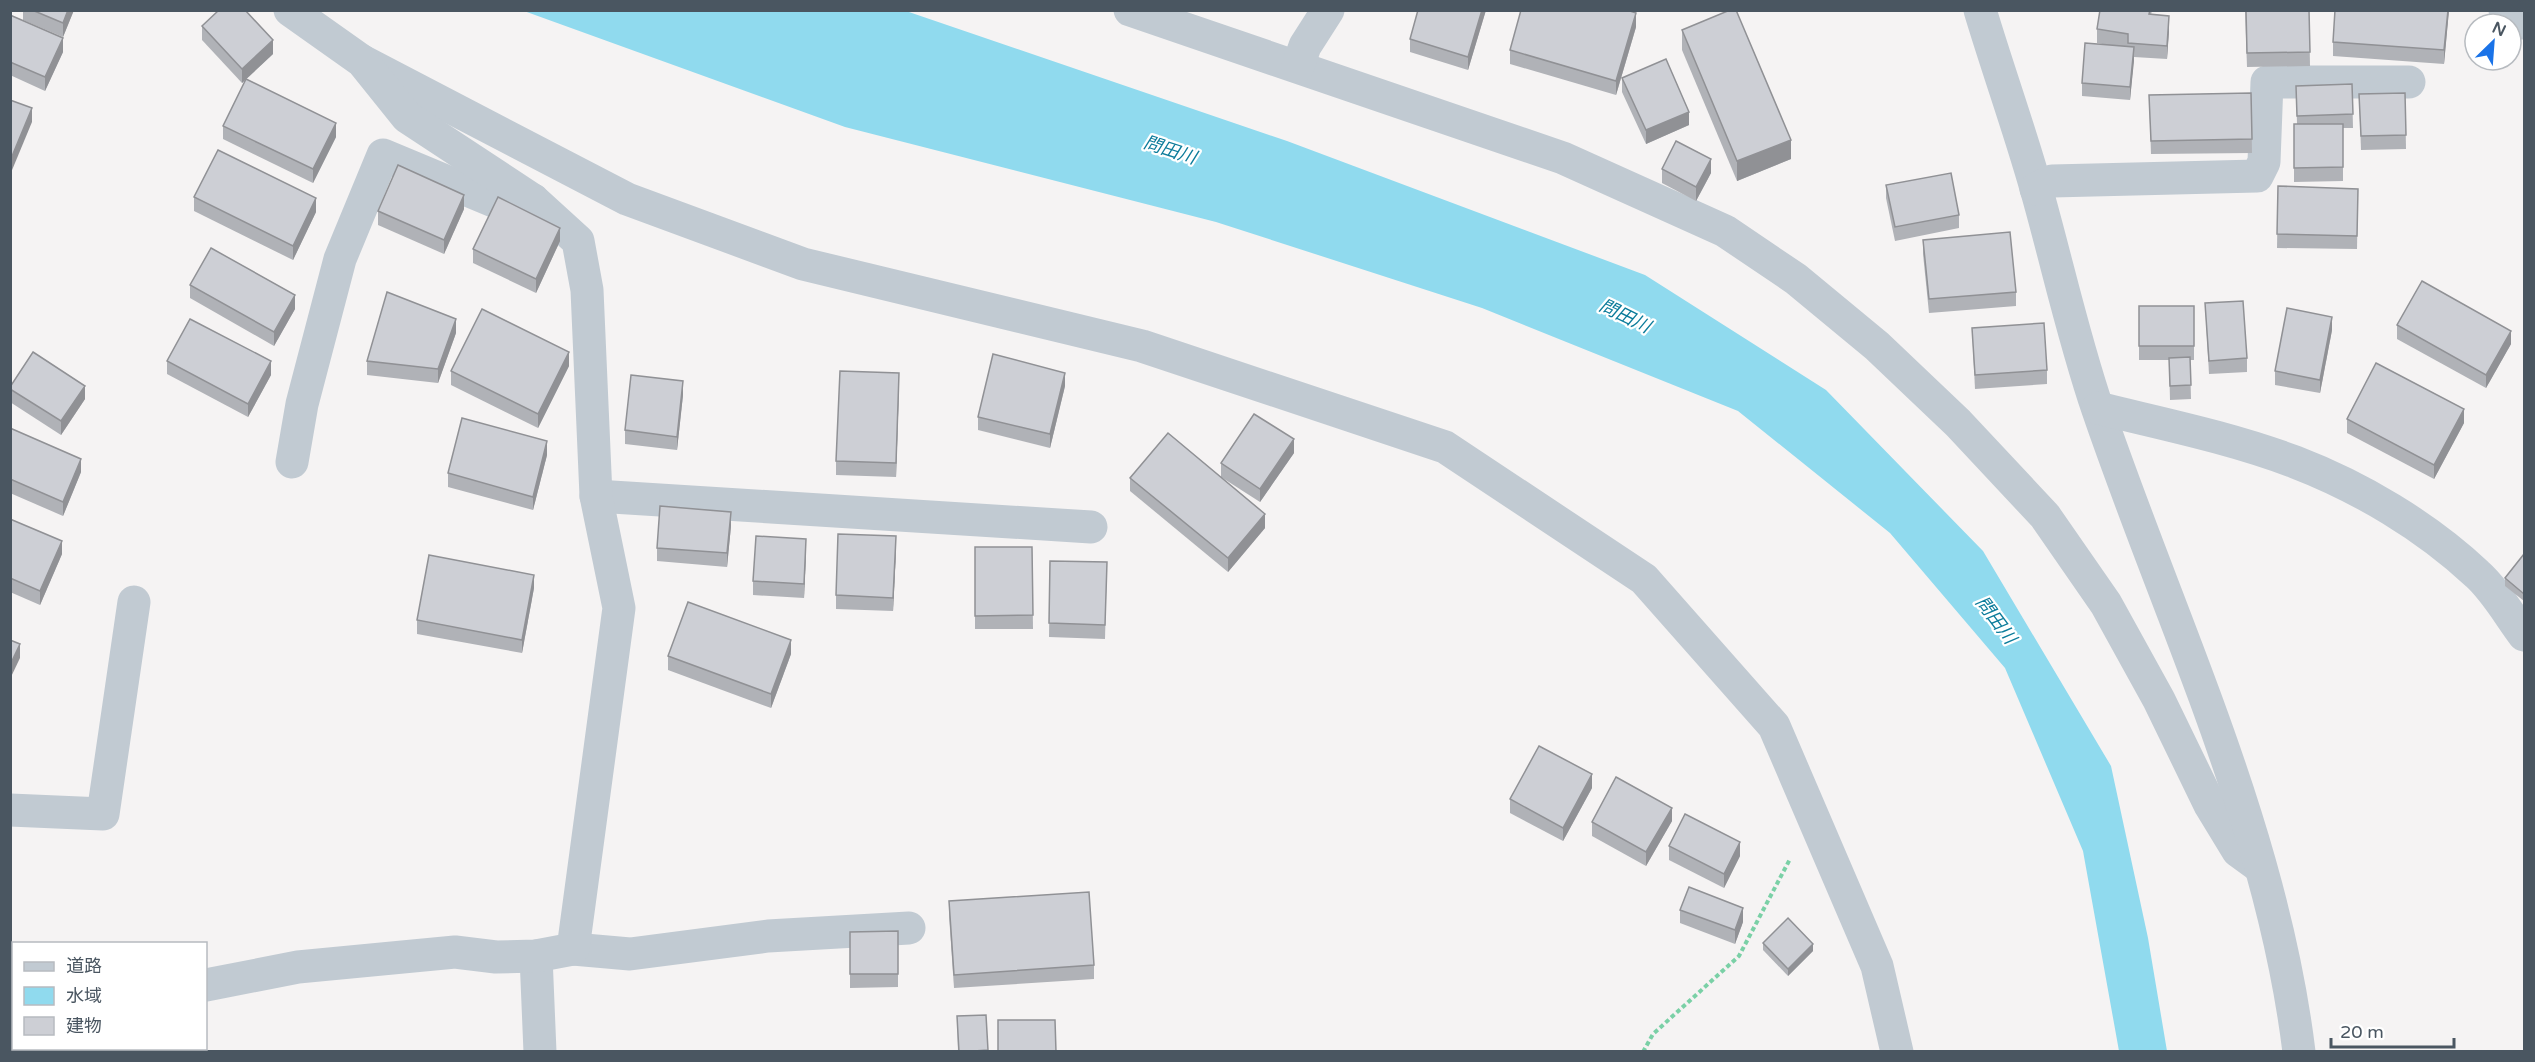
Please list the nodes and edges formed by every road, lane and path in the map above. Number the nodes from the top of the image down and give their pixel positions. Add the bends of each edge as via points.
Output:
1 (290, 10) edge
2 (1130, 10) edge
3 (1328, 10) edge
4 (1980, 10) edge
5 (2505, 10) edge
6 (2524, 23) edge
7 (362, 61) junction
8 (1298, 66) junction
9 (2409, 82) dead end
10 (2036, 189) junction
11 (533, 200) junction
12 (2098, 408) junction
13 (292, 462) dead end
14 (596, 496) junction
15 (1091, 526) dead end
16 (134, 602) dead end
17 (2524, 635) edge
18 (10, 810) edge
19 (1793, 853) dead end
20 (2260, 867) junction
21 (909, 928) dead end
22 (573, 950) junction
23 (536, 956) junction
24 (207, 985) edge
25 (540, 1052) edge
26 (1643, 1052) edge
27 (1897, 1052) edge
28 (2299, 1052) edge

1 - 7 street
2 - 8 street
3 - 8 street via 1305,46
4 - 10 street
5 - 6 street
7 - 11 street via 407,117
7 - 27 street via 627,199 804,264 1142,346 1445,447 1644,579 1774,726 1878,966
8 - 20 street via 1563,158 1725,231 1796,279 1877,346 1958,423 2045,516 2106,604 2210,805 2238,851
9 - 10 street via 2267,82 2264,162 2257,176 2052,181
10 - 12 street
11 - 13 street via 508,207 383,155 340,259 302,404
11 - 14 street via 578,241 586,290
12 - 17 street via 2201,433 2295,462 2368,496 2479,575
12 - 20 street via 2211,717
14 - 15 street
14 - 22 street via 619,608
16 - 18 street via 103,814
19 - 26 path via 1739,956 1653,1034
20 - 28 street via 2292,992
21 - 22 street via 768,936 630,954
22 - 23 street
23 - 24 street via 455,952 298,967
23 - 25 street

